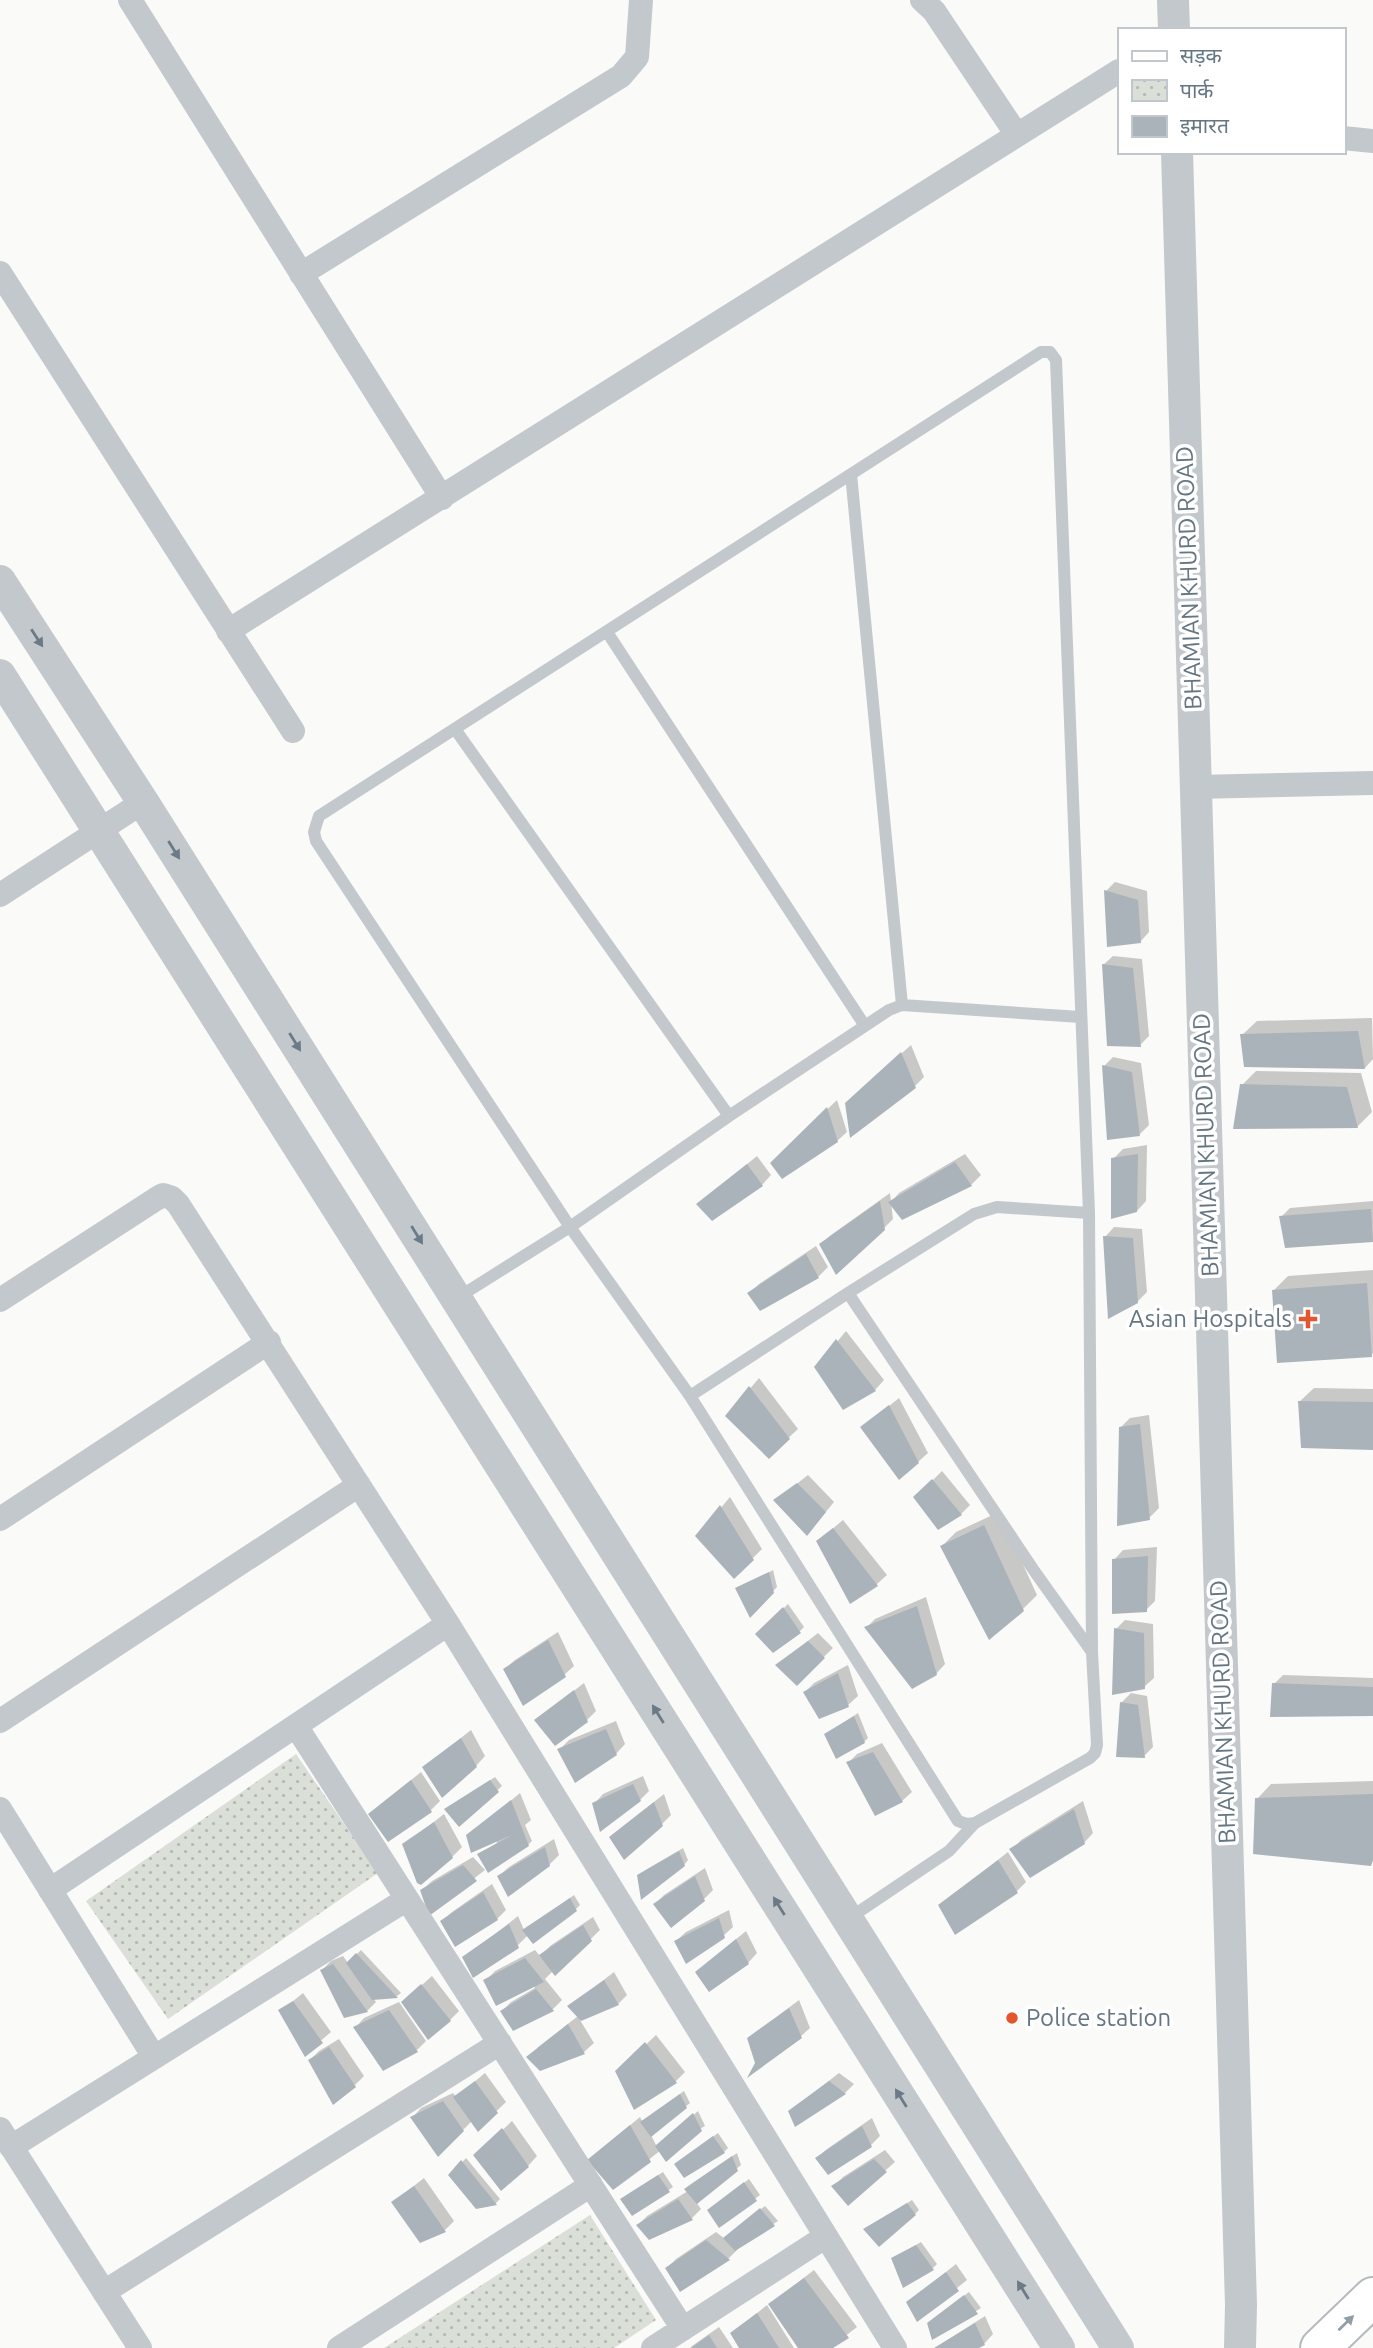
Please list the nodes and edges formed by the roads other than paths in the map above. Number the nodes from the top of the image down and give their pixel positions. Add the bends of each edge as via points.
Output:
1 (130, 0) edge
2 (640, 0) edge
3 (922, 0) edge
4 (1173, 0) edge
5 (1174, 28) edge
6 (1118, 72) edge
7 (1017, 135) junction
8 (1345, 138) edge
9 (1373, 142) edge
10 (1177, 154) edge
11 (0, 273) edge
12 (302, 274) junction
13 (851, 474) junction
14 (442, 498) junction
15 (0, 581) edge
16 (228, 631) junction
17 (607, 632) junction
18 (0, 675) edge
19 (455, 729) junction
20 (293, 731) dead end
21 (1373, 783) edge
22 (1195, 787) junction
23 (143, 802) junction
24 (99, 831) junction
25 (0, 895) edge
26 (902, 1005) junction
27 (1080, 1017) junction
28 (865, 1026) junction
29 (729, 1116) junction
30 (1089, 1213) junction
31 (570, 1227) junction
32 (848, 1293) junction
33 (457, 1298) junction
34 (0, 1300) edge
35 (269, 1342) junction
36 (690, 1396) junction
37 (359, 1485) junction
38 (0, 1519) edge
39 (448, 1624) junction
40 (1092, 1652) junction
41 (0, 1721) edge
42 (296, 1726) junction
43 (0, 1809) edge
44 (975, 1823) junction
45 (51, 1890) junction
46 (407, 1899) junction
47 (848, 1919) junction
48 (500, 2043) junction
49 (155, 2057) junction
50 (6, 2138) edge
51 (591, 2185) junction
52 (825, 2237) junction
53 (104, 2292) junction
54 (1373, 2297) edge
55 (683, 2329) junction
56 (140, 2348) edge
57 (339, 2348) edge
58 (653, 2348) edge
59 (895, 2348) edge
60 (1059, 2348) edge
61 (1118, 2348) edge
62 (1240, 2348) edge
63 (1320, 2348) edge

1 - 12 street
2 - 12 street via 636,57 621,76
3 - 7 street
4 - 5 street
6 - 7 street
7 - 14 street
8 - 9 street
10 - 22 street, BHAMIAN KHURD ROAD
11 - 16 street
12 - 14 street
13 - 17 lane
13 - 26 lane
13 - 27 lane via 1041,352 1050,352 1056,360
14 - 16 street
15 -> 23 street
16 - 20 street
17 - 19 lane
17 - 28 lane
18 - 24 street
19 - 29 lane
19 - 31 lane via 318,816 316,841
21 - 22 street
22 - 62 street, BHAMIAN KHURD ROAD
23 - 24 street
23 -> 33 street
24 - 25 street
60 -> 24 street
26 - 27 lane
26 - 28 lane
27 - 30 lane
28 - 29 lane
29 - 31 lane
30 - 32 lane via 987,1209
30 - 40 lane
31 - 33 lane
31 - 36 lane
32 - 36 lane
32 - 40 lane
33 - 47 street
34 - 35 street via 163,1195 178,1204
35 - 37 street
35 - 38 street
36 - 44 lane via 958,1821
37 - 39 street
37 - 41 street
39 - 42 street
39 - 52 street
40 - 44 lane via 1095,1753
42 - 45 street
42 - 46 street
43 - 45 street
44 - 47 lane via 948,1851
45 - 49 street
46 - 48 street
46 - 49 street
47 - 61 street
48 - 51 street
48 - 53 street
49 - 50 street
50 - 53 street
51 - 55 street
51 - 57 street
52 - 55 street
52 - 59 street
53 - 56 street
63 -> 54 main road
55 - 58 street

